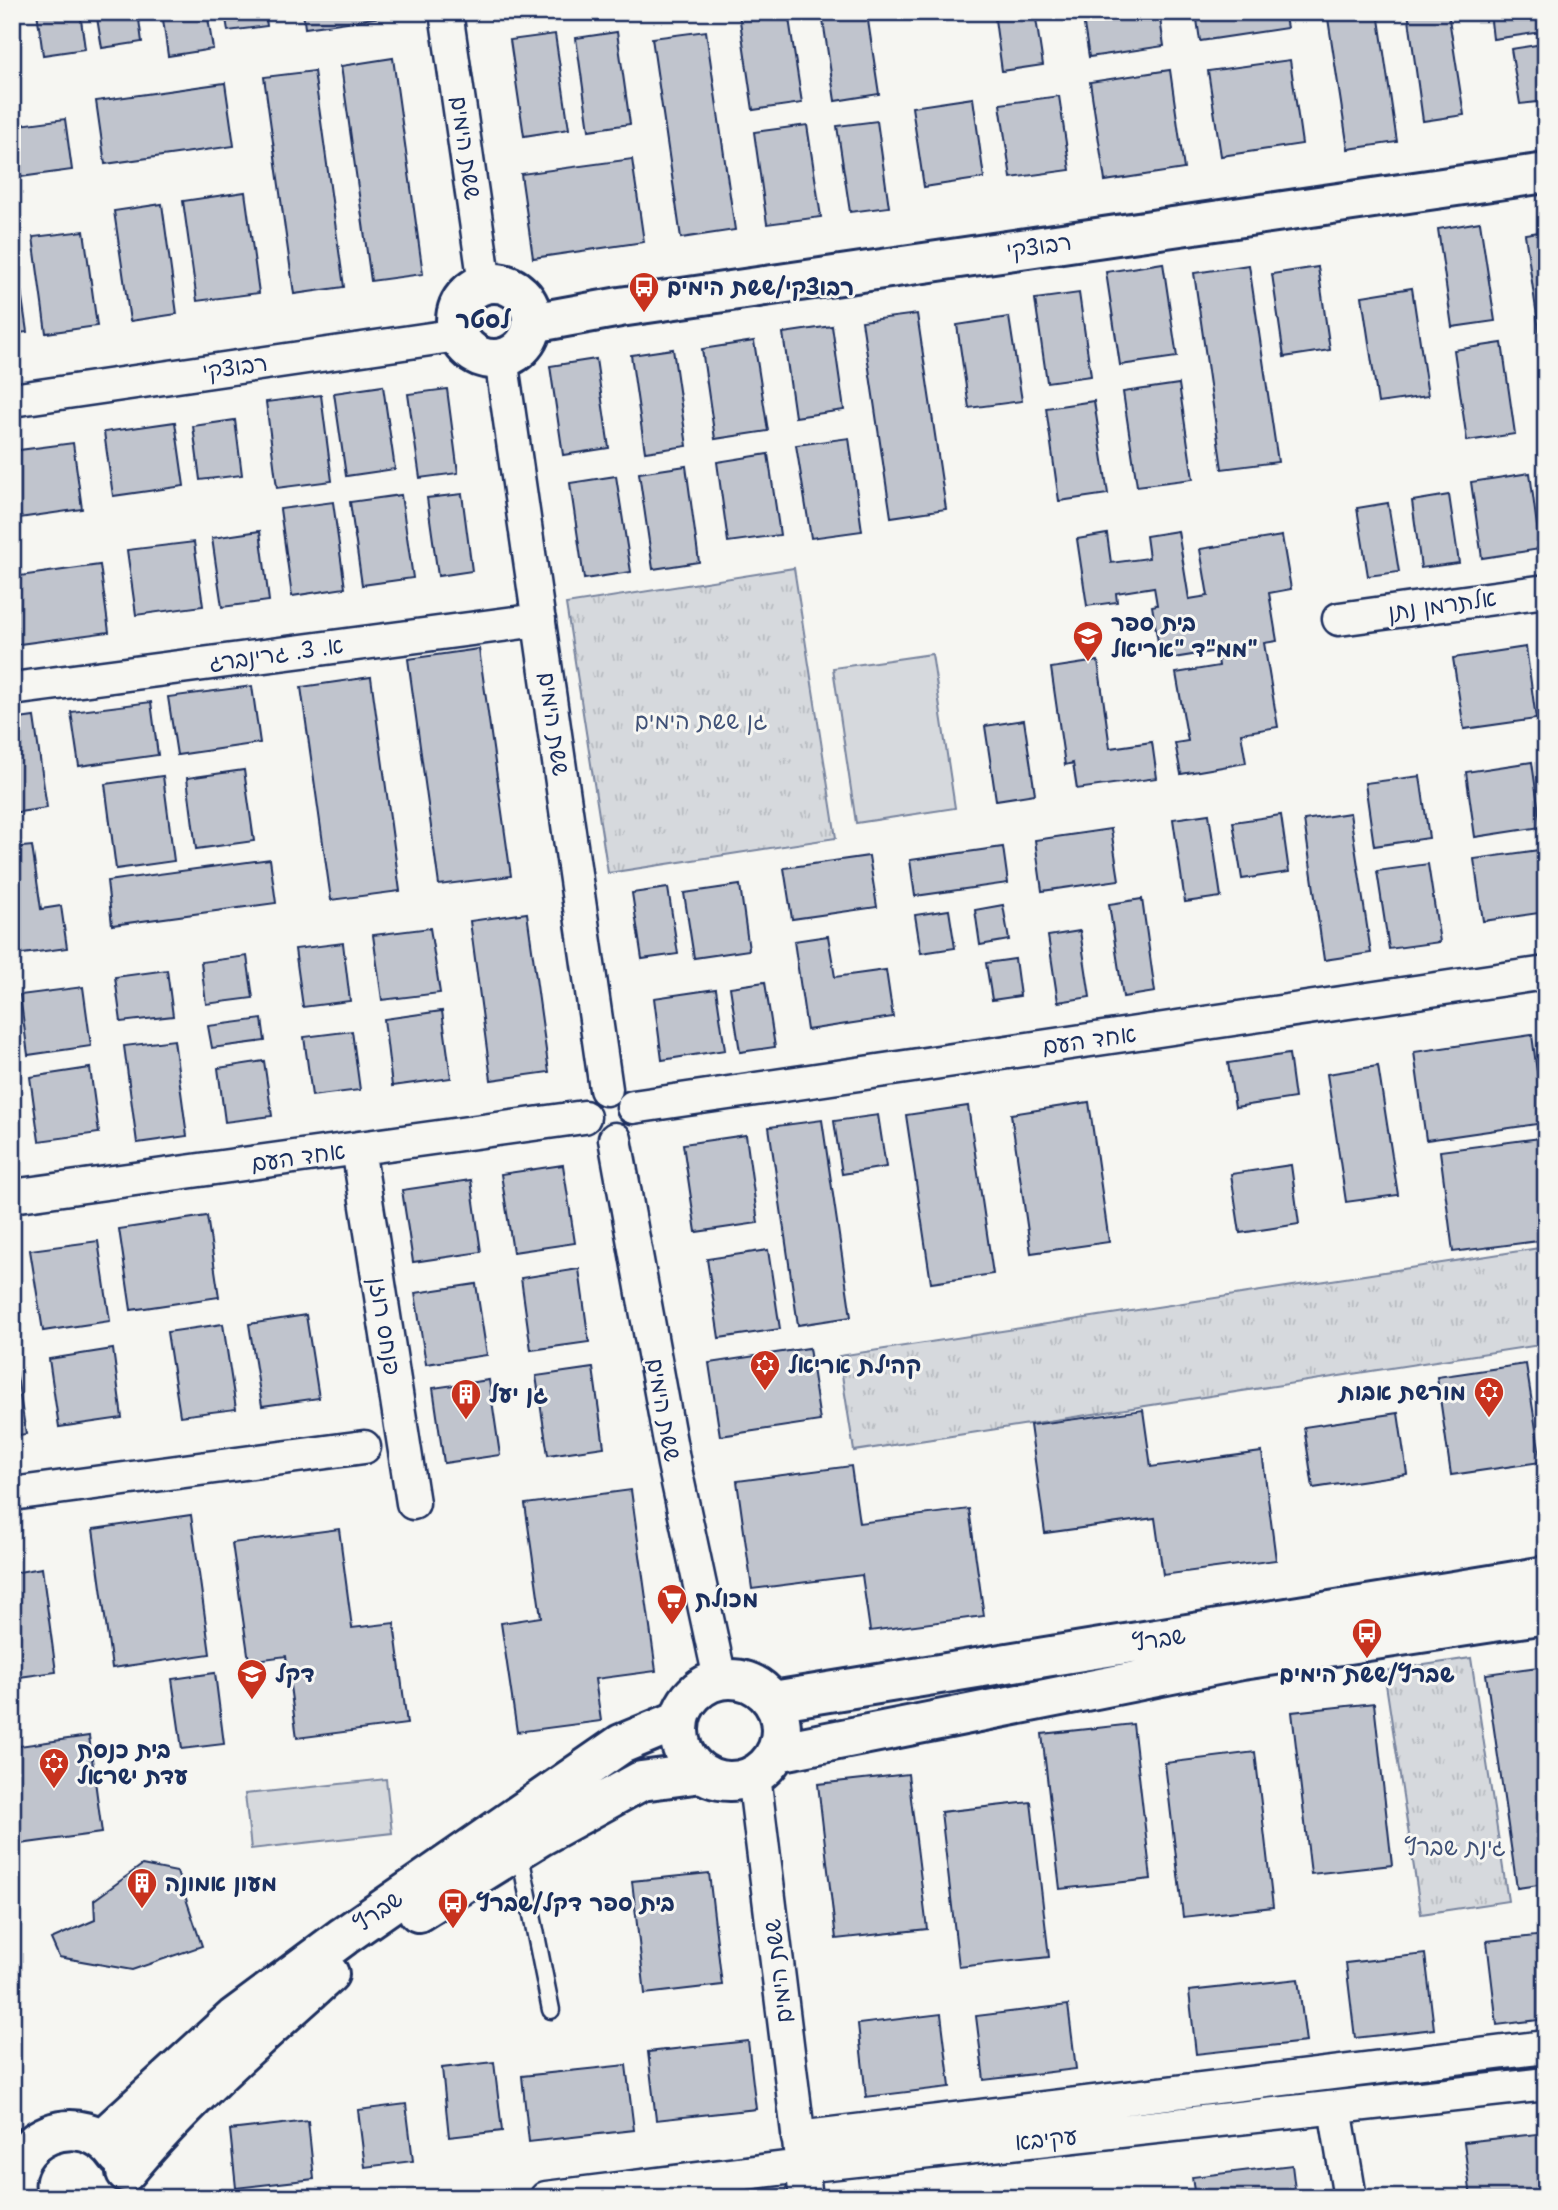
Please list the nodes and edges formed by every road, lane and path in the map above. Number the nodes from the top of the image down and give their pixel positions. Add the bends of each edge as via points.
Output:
1 (446, 12) edge
2 (1546, 173) edge
3 (485, 284) junction
4 (532, 323) junction
5 (458, 335) junction
6 (501, 358) junction
7 (12, 400) edge
8 (1546, 591) edge
9 (1339, 619) dead end
10 (539, 620) junction
11 (12, 689) edge
12 (1546, 973) edge
13 (606, 1090) junction
14 (633, 1107) junction
15 (584, 1117) junction
16 (615, 1139) junction
17 (358, 1149) junction
18 (12, 1196) edge
19 (364, 1447) dead end
20 (12, 1494) edge
21 (413, 1503) dead end
22 (1546, 1576) edge
23 (1546, 1614) edge
24 (720, 1679) junction
25 (773, 1701) junction
26 (679, 1720) junction
27 (765, 1764) junction
28 (702, 1773) junction
29 (519, 1850) junction
30 (551, 2010) dead end
31 (1546, 2047) edge
32 (1546, 2084) edge
33 (1335, 2108) junction
34 (102, 2139) junction
35 (800, 2152) junction
36 (125, 2185) edge
37 (14, 2191) edge
38 (546, 2198) edge
39 (806, 2198) edge
40 (1350, 2198) edge

1 - 3 street, ששת הימים
2 - 4 street, רבוצקי
3 - 4 street via 511,287 524,298
3 - 5 street via 473,289 461,303 456,315
4 - 6 street via 520,348
5 - 6 street via 476,354
5 - 7 street, רבוצקי
6 - 10 street, ששת הימים
8 - 9 street, אלתרמן נתן
10 - 11 street, א. צ. גרינברג
10 - 13 street, ששת הימים
12 - 14 street, אחד העם
13 - 14 street via 623,1093
13 - 15 street via 592,1096
14 - 16 street via 631,1127
15 - 16 street via 599,1137
15 - 17 street, אחד העם
16 - 24 street, ששת הימים via 674,1464
17 - 18 street, אחד העם
17 - 21 street, פנחס רוזן
19 - 20 street
22 - 25 street, שברץ
23 - 27 street, שברץ via 1242,1660
24 - 25 street via 740,1679 759,1687
24 - 26 street via 687,1701
25 - 27 street via 782,1735
26 - 28 street via 682,1750
26 - 34 street, שברץ via 621,1744 344,1936 226,2025
27 - 28 street via 737,1782 718,1781
27 - 35 street, ששת הימים
28 - 29 street, שברץ via 641,1781
29 - 30 lane
29 - 36 street, שברץ via 355,1951 162,2128
31 - 35 street, עקיבא
32 - 33 street, עקיבא
33 - 35 street, עקיבא
33 - 40 street
34 - 36 street via 113,2148
34 - 37 street via 83,2130 43,2135 27,2148 16,2166
35 - 38 street, עקיבא
35 - 39 street, ששת הימים

